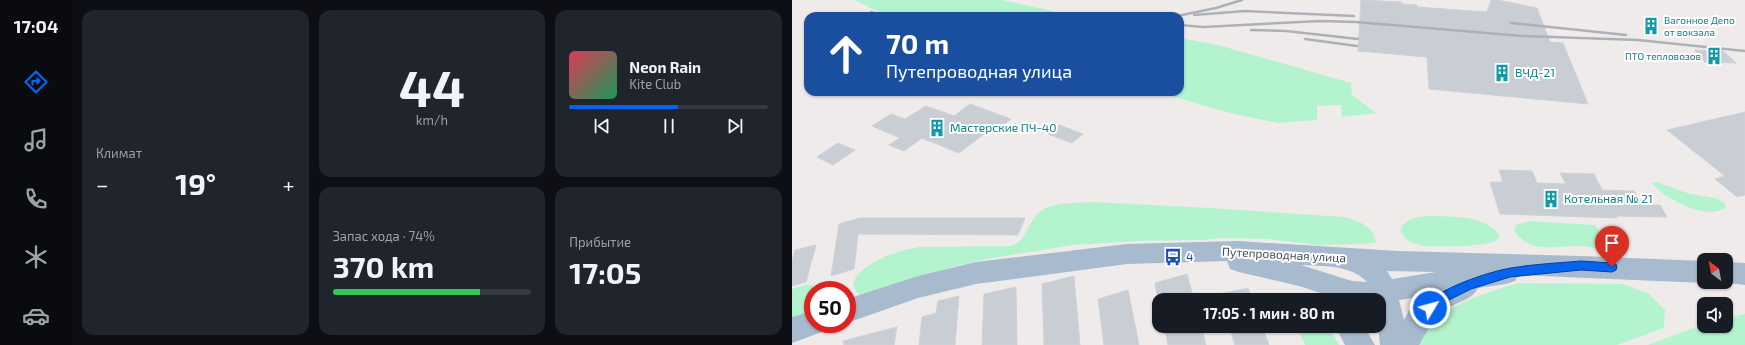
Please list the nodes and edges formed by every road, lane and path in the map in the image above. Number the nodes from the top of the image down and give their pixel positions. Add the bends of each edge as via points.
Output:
1 (1195, 252) junction
2 (1337, 258) junction
3 (1398, 262) junction
4 (1361, 265) junction
5 (1581, 266) junction
6 (1697, 272) edge
7 (1510, 273) junction
8 (1733, 273) edge
9 (1745, 274) edge
10 (1385, 292) junction
11 (1333, 293) edge
12 (1339, 293) edge
13 (1348, 293) edge
14 (1360, 293) edge
15 (1377, 293) edge
16 (856, 308) edge
17 (804, 326) edge
18 (792, 330) edge
19 (1353, 333) edge
20 (1358, 333) edge
21 (1362, 345) edge
22 (1394, 345) edge
23 (1405, 345) edge

1 - 2 main road, Путепроводная улица via 1238,251
1 - 11 main road via 1298,274
1 - 16 main road, Путепроводная улица via 1127,254 976,273
2 - 3 main road, Путепроводная улица
2 - 4 main road
3 - 4 main road
3 - 5 main road, Путепроводная улица
4 - 10 main road via 1372,270
4 - 12 main road via 1347,271
5 - 6 main road, Путепроводная улица
5 - 7 main road
7 - 10 main road
7 - 23 main road via 1468,285 1441,299 1418,318
8 - 9 main road
10 - 15 main road
10 - 22 main road
13 - 14 main road
17 - 18 main road
19 - 21 main road
20 - 21 main road

